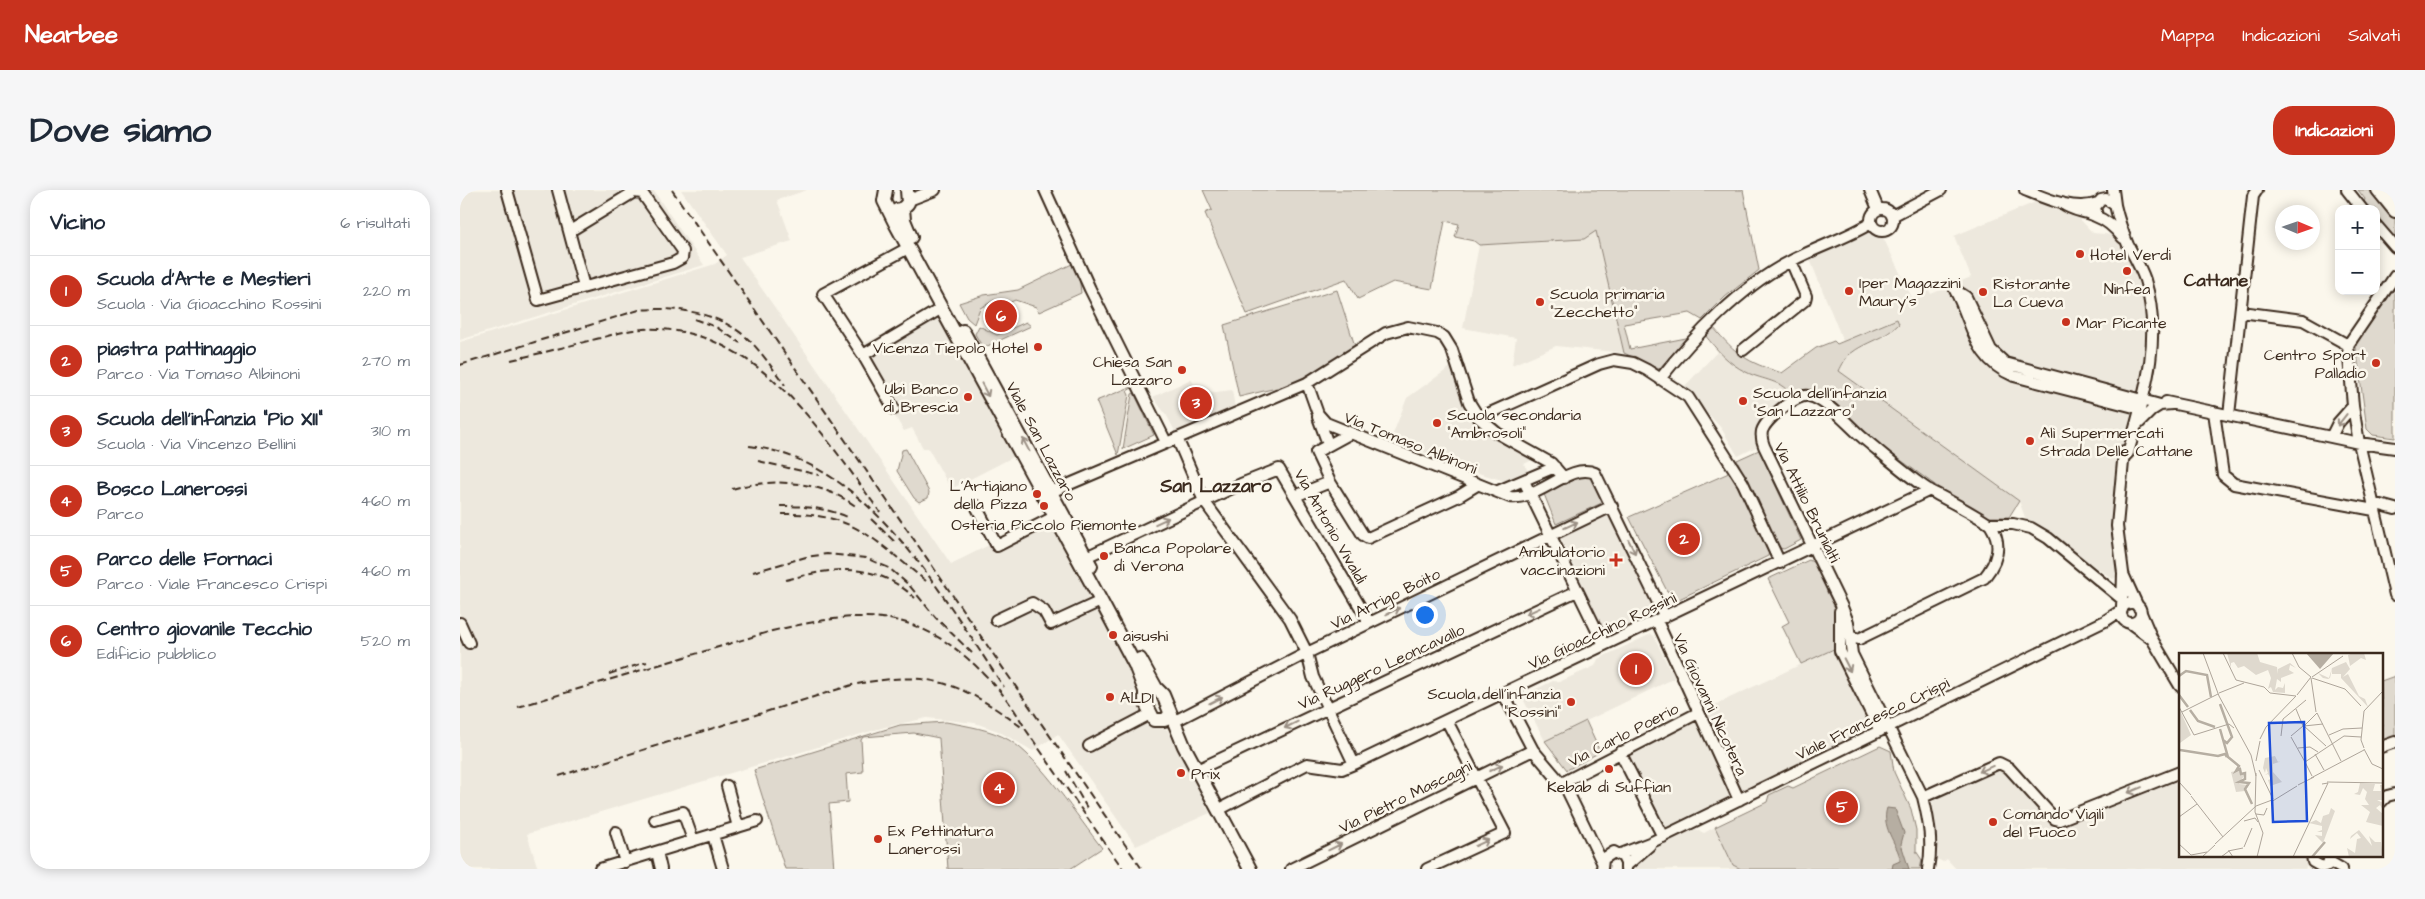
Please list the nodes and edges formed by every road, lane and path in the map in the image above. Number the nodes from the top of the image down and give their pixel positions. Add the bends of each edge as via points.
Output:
1 (507, 190) edge
2 (558, 190) edge
3 (935, 190) edge
4 (1045, 190) edge
5 (1870, 190) edge
6 (1941, 190) edge
7 (2025, 190) edge
8 (2105, 190) edge
9 (2114, 190) edge
10 (2257, 190) edge
11 (2347, 190) edge
12 (2378, 190) edge
13 (2390, 190) edge
14 (884, 191) edge
15 (2395, 196) edge
16 (907, 199) edge
17 (2099, 202) junction
18 (2062, 203) junction
19 (2359, 205) edge
20 (889, 208) junction
21 (2116, 208) junction
22 (1878, 209) junction
23 (2395, 211) edge
24 (1892, 216) junction
25 (2100, 218) junction
26 (1872, 223) junction
27 (2380, 230) edge
28 (570, 231) junction
29 (2127, 242) junction
30 (908, 248) junction
31 (2395, 248) edge
32 (1791, 261) junction
33 (2395, 276) edge
34 (584, 286) junction
35 (942, 308) junction
36 (2241, 312) junction
37 (2348, 344) junction
38 (1743, 350) dead end
39 (863, 355) junction
40 (2150, 358) junction
41 (1660, 379) junction
42 (1308, 382) junction
43 (2146, 384) junction
44 (2138, 401) junction
45 (2172, 404) junction
46 (2160, 405) junction
47 (2353, 406) junction
48 (894, 408) dead end
49 (2214, 412) junction
50 (1318, 414) junction
51 (2230, 416) junction
52 (1479, 418) junction
53 (2135, 428) junction
54 (1349, 434) junction
55 (2331, 437) junction
56 (1177, 438) junction
57 (1166, 442) junction
58 (2359, 443) junction
59 (1328, 444) junction
60 (2395, 448) edge
61 (2124, 457) junction
62 (1555, 467) junction
63 (1564, 478) junction
64 (1524, 481) junction
65 (1330, 482) junction
66 (1477, 485) junction
67 (1498, 490) junction
68 (1930, 490) junction
69 (1051, 492) junction
70 (1530, 495) junction
71 (1296, 496) junction
72 (1204, 501) junction
73 (976, 506) dead end
74 (1612, 506) junction
75 (2374, 507) junction
76 (2395, 509) edge
77 (1054, 516) junction
78 (1990, 524) junction
79 (1550, 535) junction
80 (1812, 546) junction
81 (1086, 557) junction
82 (1780, 563) junction
83 (2392, 573) edge
84 (2123, 576) junction
85 (2103, 582) junction
86 (1577, 591) junction
87 (2395, 595) edge
88 (1101, 601) junction
89 (2122, 606) junction
90 (2140, 610) junction
91 (1661, 619) junction
92 (996, 620) dead end
93 (2106, 621) junction
94 (1370, 622) junction
95 (460, 623) edge
96 (1845, 623) junction
97 (2128, 623) junction
98 (1849, 636) junction
99 (2152, 639) junction
100 (469, 643) dead end
101 (1604, 646) junction
102 (1308, 652) junction
103 (2179, 684) edge
104 (1150, 690) junction
105 (1503, 693) junction
106 (1327, 707) junction
107 (1698, 713) junction
108 (1157, 716) junction
109 (1447, 721) junction
110 (1884, 729) junction
111 (2395, 742) edge
112 (1089, 746) dead end
113 (2382, 747) edge
114 (1533, 750) junction
115 (1620, 752) junction
116 (1354, 764) junction
117 (1197, 770) junction
118 (2179, 772) edge
119 (1476, 777) junction
120 (1562, 783) junction
121 (727, 786) dead end
122 (2395, 794) edge
123 (1923, 797) junction
124 (1739, 800) junction
125 (2382, 801) edge
126 (1218, 810) junction
127 (655, 820) dead end
128 (756, 820) dead end
129 (738, 827) junction
130 (616, 832) dead end
131 (713, 834) junction
132 (1663, 836) junction
133 (1592, 838) junction
134 (693, 840) junction
135 (1652, 842) junction
136 (657, 852) junction
137 (1616, 854) junction
138 (625, 862) junction
139 (2321, 863) edge
140 (1600, 866) edge
141 (607, 868) edge
142 (1626, 868) edge
143 (661, 869) edge
144 (723, 869) edge
145 (1250, 869) edge
146 (1291, 869) edge
147 (1427, 869) edge
148 (1928, 869) edge
149 (2342, 869) edge

1 - 34 street via 538,300
2 - 28 street
3 - 16 street
4 - 57 street
5 - 22 street
6 - 24 street
7 - 18 street
8 - 17 street
9 - 21 street
10 - 36 street
11 - 19 street
12 - 23 main road
13 - 15 main road
14 - 20 main road, Viale San Lazzaro via 884,201
16 - 20 main road via 896,210
69 -> 16 main road, Viale San Lazzaro via 914,243 904,220
17 - 18 street via 2085,207
17 - 21 street via 2106,199
17 - 25 street via 2096,207
18 - 25 street
20 - 30 main road, Viale San Lazzaro
21 - 25 street via 2115,216
21 - 29 street
22 - 24 street via 1886,210
22 - 26 street via 1871,216
24 - 26 street via 1890,226 1884,230 1876,229
25 - 29 street
26 - 32 street
27 - 31 street
28 - 34 street
28 - 34 street via 634,192 642,193 683,251 682,258 673,263
29 - 40 street via 2144,278 2152,310 2154,333
30 - 35 main road, Viale San Lazzaro
30 - 39 street via 823,294
32 - 38 street via 1805,300
32 - 41 street via 1746,291
33 - 37 street
35 - 39 street
35 -> 77 main road, Viale San Lazzaro
36 - 37 street via 2304,320
36 - 51 street
37 - 47 street
39 - 48 street
40 - 43 street
40 - 44 street
41 - 52 street via 1633,363 1614,360
41 - 82 street via 1688,397 1708,425 1743,483
42 - 50 street, Via Tomaso Albinoni
42 - 52 street via 1390,331 1419,328 1437,333 1449,343 1469,402
42 - 56 street
43 - 44 street
43 - 45 street via 2150,394
44 - 44 street via 2005,363 1991,350 1966,297 1955,290 1982,352 1996,367 2014,376
44 - 46 street
44 - 53 street
44 - 61 street
45 - 46 street
45 - 49 street
46 - 53 street
47 -> 55 street
47 - 58 street
49 - 51 street
49 - 75 street via 2223,476 2227,480 2234,484
50 - 54 street, Via Tomaso Albinoni via 1326,423
50 - 59 street, Via Tomaso Albinoni
51 - 55 street
52 - 62 street via 1497,433
53 - 61 street
54 - 59 street
54 - 66 street, Via Tomaso Albinoni
55 - 58 street
56 - 57 street
56 - 72 street
57 - 69 street
58 - 60 street
58 - 75 street
59 - 65 street via 1316,452
61 - 84 street via 2117,526
62 - 63 street
62 - 64 street
63 - 70 street, Via Tomaso Albinoni
63 - 74 street, Via Tomaso Albinoni via 1582,470 1595,473
64 - 67 street
64 - 70 street
65 - 66 street via 1368,538
65 - 71 street
66 - 67 street, Via Tomaso Albinoni
67 - 70 street, Via Tomaso Albinoni via 1518,498
68 - 78 street
68 - 80 street, Via Gioacchino Rossini
68 - 80 street, Via Attilio Brunialti via 1819,399 1804,395 1796,398 1762,431 1764,446
69 - 81 main road, Viale San Lazzaro
70 - 79 street
71 - 72 street, Via Antonio Vivaldi via 1281,471 1276,469
71 - 94 street, Via Antonio Vivaldi
81 -> 72 street
72 - 102 street via 1290,619
73 - 77 street, Viale San Lazzaro via 996,546
79 -> 74 street, Via Arrigo Boito
74 -> 91 street, Via Tomaso Albinoni
75 - 76 street
75 - 83 street
77 - 88 main road, Viale San Lazzaro
78 - 85 street via 2031,528
78 - 98 street via 1998,552 1993,567 1984,578 1859,638
79 - 86 street
94 -> 79 street, Via Arrigo Boito
80 - 82 street, Via Gioacchino Rossini
80 - 96 street, Via Attilio Brunialti via 1840,604
81 - 104 main road, Viale San Lazzaro
82 - 91 street, Via Gioacchino Rossini
83 - 87 street
84 - 85 street via 2112,584
84 - 89 street
84 - 90 street
85 - 89 street
86 - 101 street
86 -> 106 street, Via Ruggero Leoncavallo
88 - 92 street via 1050,624 1044,611 1032,603
88 - 104 main road, Viale San Lazzaro
89 - 90 street via 2131,604
89 - 93 street, Viale Francesco Crispi
89 - 97 street via 2122,617
90 - 97 street via 2137,621
90 - 99 street
91 - 101 street, Via Gioacchino Rossini
91 - 107 street, Via Giovanni Nicotera
93 - 97 street, Viale Francesco Crispi
93 - 110 street, Viale Francesco Crispi
94 - 102 street, Via Arrigo Boito
95 - 100 street
96 - 98 street, Via Attilio Brunialti
96 -> 110 street, Via Attilio Brunialti via 1840,651
97 - 99 street
98 - 110 street, Via Attilio Brunialti via 1852,654
99 - 103 street
101 - 105 street, Via Gioacchino Rossini
102 - 106 street via 1313,677
108 -> 102 street, Via Arrigo Boito
104 - 108 main road, Viale San Lazzaro via 1145,702
104 - 108 main road, Viale San Lazzaro via 1163,695 1169,707
105 - 109 street, Via Gioacchino Rossini
105 - 114 street
106 - 116 street
106 -> 117 street, Via Ruggero Leoncavallo
107 - 115 street, Via Carlo Poerio
107 - 124 street, Via Giovanni Nicotera
108 - 112 street
108 - 117 main road, Viale San Lazzaro via 1181,740
109 - 116 street, Via Gioacchino Rossini
109 - 119 street
110 - 123 street
110 - 124 street, Viale Francesco Crispi
111 - 113 street
119 -> 114 street, Via Pietro Mascagni
114 - 120 street
115 - 120 street, Via Carlo Poerio
115 - 132 street
116 - 126 street, Via Gioacchino Rossini via 1342,769 1307,764
117 - 126 main road, Viale San Lazzaro
118 -> 123 street via 2059,820 2003,763
146 -> 119 street, Via Pietro Mascagni
147 -> 119 street via 1505,833
120 - 133 street
121 - 129 street
122 - 125 street
123 - 148 street via 1931,850
124 - 132 street, Viale Francesco Crispi
126 - 145 main road, Viale San Lazzaro
127 - 134 street via 683,812
128 - 129 street
129 - 131 street
130 - 138 street
131 - 134 street
131 - 144 street
132 - 135 street, Viale Francesco Crispi
133 - 137 street via 1598,846
133 - 140 street
134 - 136 street
135 - 137 street, Viale Francesco Crispi
135 - 142 street, Viale Francesco Crispi
136 - 138 street
136 - 143 street
137 - 140 street, Viale Francesco Crispi via 1605,856
137 - 142 street, Viale Francesco Crispi via 1625,860
138 - 141 street
139 - 149 street

